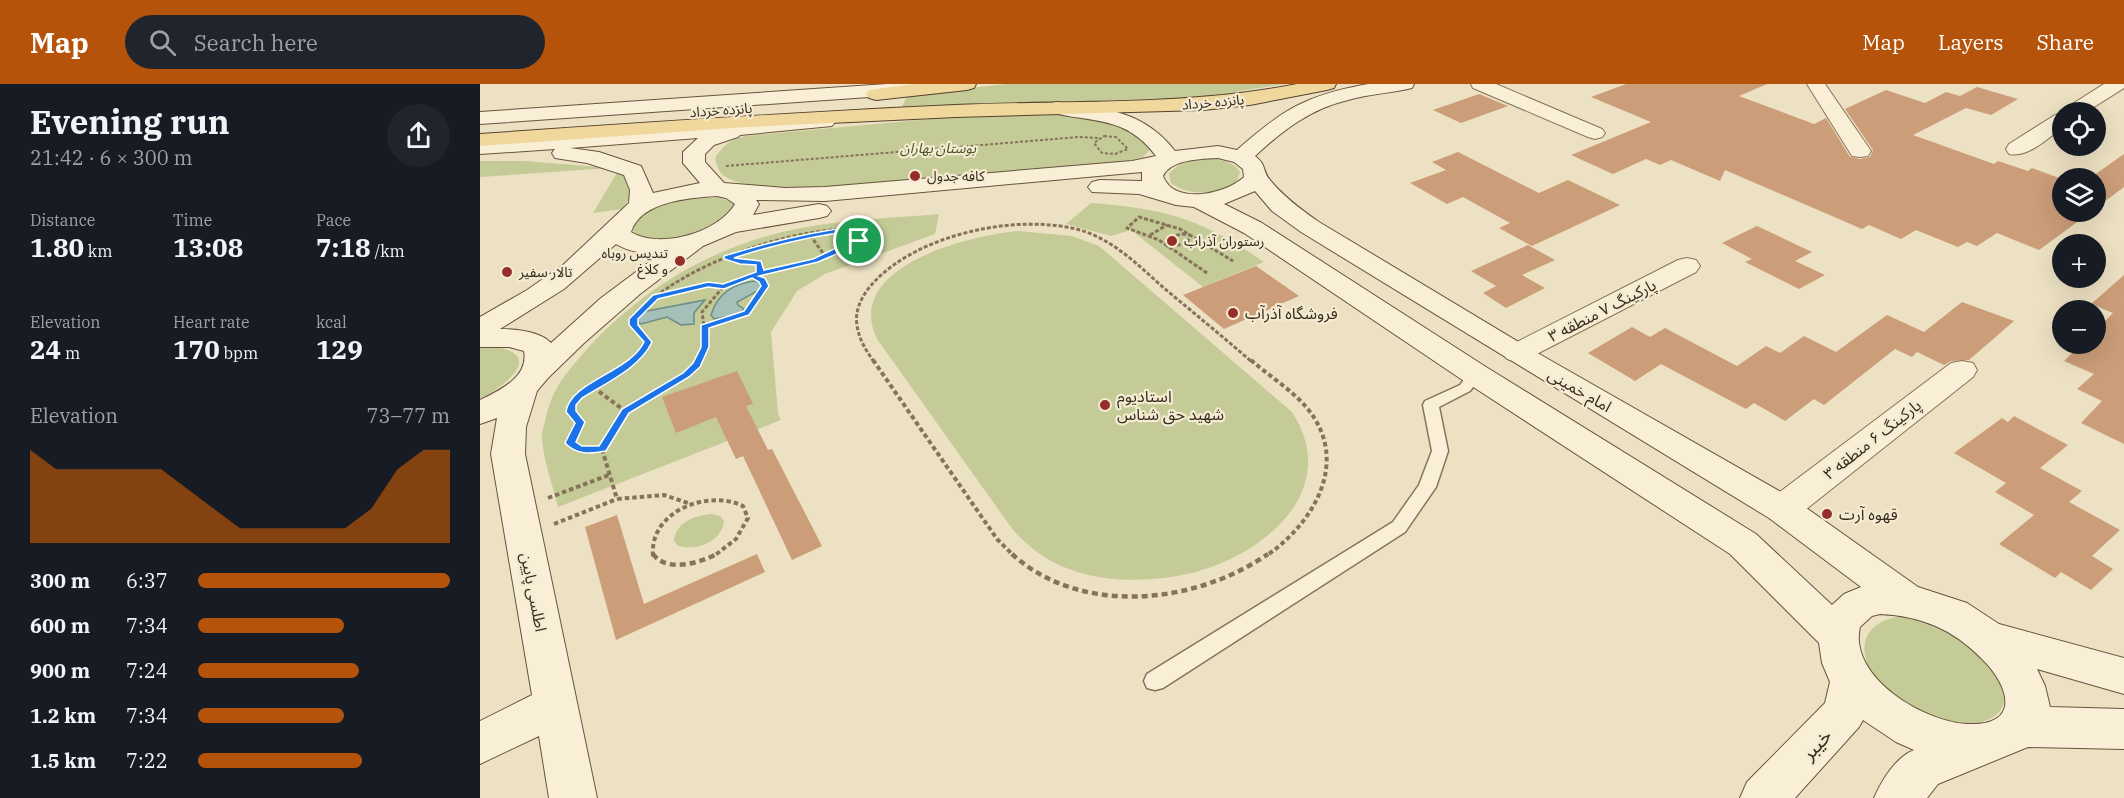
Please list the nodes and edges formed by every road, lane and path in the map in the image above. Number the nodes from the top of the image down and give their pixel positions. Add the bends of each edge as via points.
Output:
1 (967, 84) edge
2 (1327, 84) edge
3 (1406, 84) edge
4 (1480, 84) edge
5 (1816, 84) edge
6 (2117, 84) edge
7 (962, 85) edge
8 (1296, 87) edge
9 (2089, 102) edge
10 (1056, 108) junction
11 (956, 111) junction
12 (480, 118) edge
13 (2052, 126) edge
14 (762, 127) junction
15 (480, 128) edge
16 (1595, 133) dead end
17 (1098, 138) junction
18 (480, 140) edge
19 (480, 149) edge
20 (2017, 149) dead end
21 (1860, 151) dead end
22 (1170, 159) junction
23 (1248, 167) junction
24 (698, 168) junction
25 (724, 190) junction
26 (1162, 192) junction
27 (1198, 200) junction
28 (640, 207) junction
29 (1168, 225) junction
30 (618, 226) junction
31 (729, 226) junction
32 (1190, 234) junction
33 (810, 235) junction
34 (1150, 236) junction
35 (702, 238) junction
36 (1167, 246) junction
37 (825, 256) junction
38 (727, 258) junction
39 (1233, 261) dead end
40 (1687, 266) dead end
41 (760, 273) junction
42 (1207, 273) dead end
43 (753, 276) junction
44 (724, 286) junction
45 (656, 297) junction
46 (704, 326) junction
47 (480, 328) edge
48 (480, 338) edge
49 (862, 344) joint
50 (1516, 353) junction
51 (1962, 370) dead end
52 (1475, 374) junction
53 (531, 379) junction
54 (594, 387) junction
55 (625, 411) junction
56 (480, 413) edge
57 (602, 449) junction
58 (609, 475) junction
59 (617, 499) junction
60 (691, 504) junction
61 (1782, 509) junction
62 (521, 522) junction
63 (1906, 599) junction
64 (1837, 635) junction
65 (1989, 638) junction
66 (2124, 676) edge
67 (1155, 681) dead end
68 (1852, 681) junction
69 (556, 705) junction
70 (2022, 727) junction
71 (2124, 729) edge
72 (480, 743) edge
73 (1977, 746) junction
74 (573, 798) edge
75 (1764, 798) edge
76 (1898, 798) edge

1 - 7 main road, پانزده خرداد
2 - 8 main road, پانزده خرداد
3 - 23 street via 1352,92 1288,117
4 - 16 street
5 - 21 street
6 - 9 street
7 - 12 street, پانزده خرداد
7 - 15 main road, پانزده خرداد via 753,108
8 - 10 main road, پانزده خرداد via 1250,99 1203,104
10 - 11 main road, پانزده خرداد
10 - 22 street via 1112,114 1129,121 1158,141
11 - 14 street, پانزده خرداد
11 - 18 main road, پانزده خرداد
13 - 20 street
14 - 19 street, پانزده خرداد
14 - 24 street via 707,141 694,152
17 - 17 path via 1094,143 1102,153 1128,149 1116,137
17 - 24 path
19 - 28 street via 591,157 633,171 642,190
22 - 23 street via 1205,152
22 - 25 street via 1132,168 825,194
22 - 26 street via 1154,172 1152,179
23 - 27 street via 1242,191
23 - 50 street, امام خمینی via 1280,207
24 - 25 street
25 - 28 street via 679,193
25 - 31 street via 742,196 747,204 745,212
26 - 27 street
26 - 31 street via 1093,187 835,209
27 - 52 street via 1253,228
28 - 30 street
29 - 32 path
29 - 34 path
29 - 34 path via 1139,217 1127,228
30 - 35 street via 618,235 638,246 657,247
30 - 47 street via 599,248 546,292
31 - 35 street
32 - 36 path via 1170,237
32 - 36 path via 1188,244
32 - 39 path
33 - 37 path
33 - 37 path via 860,228 874,231 872,236
33 - 38 path
34 - 36 path
35 - 53 street via 624,292
36 - 42 path
37 - 41 path
38 - 41 path via 759,263
38 - 45 path via 690,273
40 - 50 street, پارکینگ ۷ منطقه ۳
41 - 43 path
43 - 44 path
43 - 46 path via 765,286 747,313
44 - 45 path via 708,284
44 - 46 path via 702,312
45 - 54 path via 633,319 633,325 648,342 644,351
46 - 55 path via 705,347 693,369
48 - 53 street via 524,339 538,346 542,357
49 - 49 path via 855,319 864,294 886,270 919,249 1000,226 1041,225 1079,230 1121,249 1306,407 1324,441 1324,479 1306,519 1289,539 1242,571 1213,583 1160,594 1116,596 1057,583 1032,571 997,539
50 - 61 street, امام خمینی
51 - 61 street, پارکینگ ۶ منطقه ۳
52 - 64 street via 1743,544
52 - 67 lane via 1465,388 1431,405 1440,451 1427,486 1399,527
53 - 56 street via 500,404
53 - 62 street, اطلسی پایین via 510,427 508,454
54 - 55 path
54 - 57 path via 572,404 571,412 580,422 570,443 580,450
55 - 57 path
57 - 58 path
58 - 59 path
58 - 62 path
59 - 60 path via 664,495
59 - 62 path
60 - 60 path via 656,529 650,544 652,556 665,563 685,564 708,558 728,546 742,532 748,518 743,506 730,500
61 - 63 street, امام خمینی
62 - 69 street, اطلسی پایین
63 - 64 street via 1880,598 1859,604 1844,617
63 - 65 street via 1935,606
64 - 68 street via 1841,658
65 - 66 street
65 - 70 street via 2011,660 2025,684 2029,708
68 - 73 street via 1879,707 1910,727 1944,741
68 - 75 street, خیبر via 1844,713
69 - 72 street
69 - 74 street, اطلسی پایین
70 - 71 street
70 - 73 street via 2004,741
73 - 76 street via 1922,769

